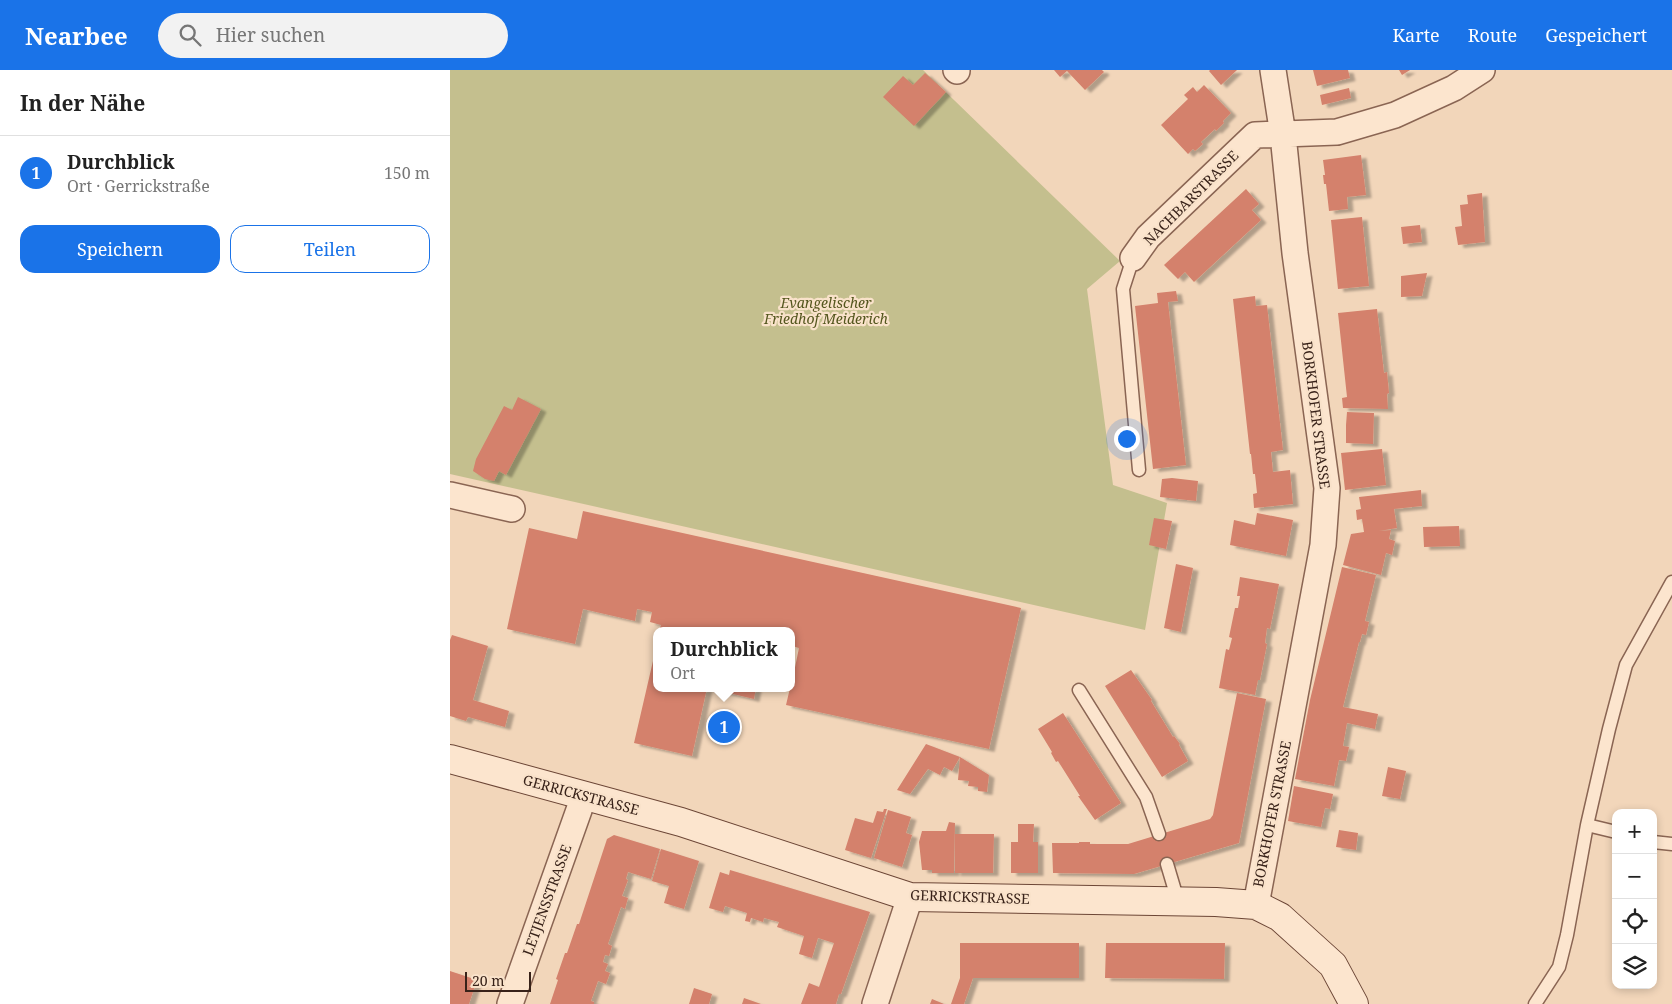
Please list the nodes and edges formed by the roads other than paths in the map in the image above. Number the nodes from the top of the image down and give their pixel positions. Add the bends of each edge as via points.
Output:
1 (1274, 70) edge
2 (1482, 70) edge
3 (1283, 135) junction
4 (1134, 258) joint
5 (1139, 470) dead end
6 (450, 495) edge
7 (512, 509) dead end
8 (1672, 582) edge
9 (1079, 690) dead end
10 (450, 759) edge
11 (584, 796) junction
12 (1587, 825) junction
13 (1612, 831) edge
14 (1159, 834) dead end
15 (1657, 842) edge
16 (1672, 844) edge
17 (1168, 864) dead end
18 (910, 897) junction
19 (1178, 901) junction
20 (1256, 905) junction
21 (1352, 1001) edge
22 (510, 1004) edge
23 (875, 1004) edge
24 (1535, 1004) edge

1 - 3 street, BORKHOFER STRASSE
2 - 3 street, NACHBARSTRASSE via 1454,88 1395,115 1337,132
3 - 4 street, NACHBARSTRASSE via 1255,135 1148,237
3 - 20 street, BORKHOFER STRASSE via 1295,253 1327,488 1323,545
4 - 5 lane, NACHBARSTRASSE via 1123,289
6 - 7 street
8 - 12 lane via 1626,665
9 - 14 lane via 1146,797
10 - 11 street, GERRICKSTRASSE
11 - 18 street, GERRICKSTRASSE via 681,822
11 - 22 street, LETJENSSTRASSE
12 - 13 lane
12 - 24 lane via 1559,967
15 - 16 lane
17 - 19 lane
18 - 19 street, GERRICKSTRASSE
18 - 23 street
19 - 20 street, GERRICKSTRASSE
20 - 21 street, GERRICKSTRASSE via 1280,917 1333,965

